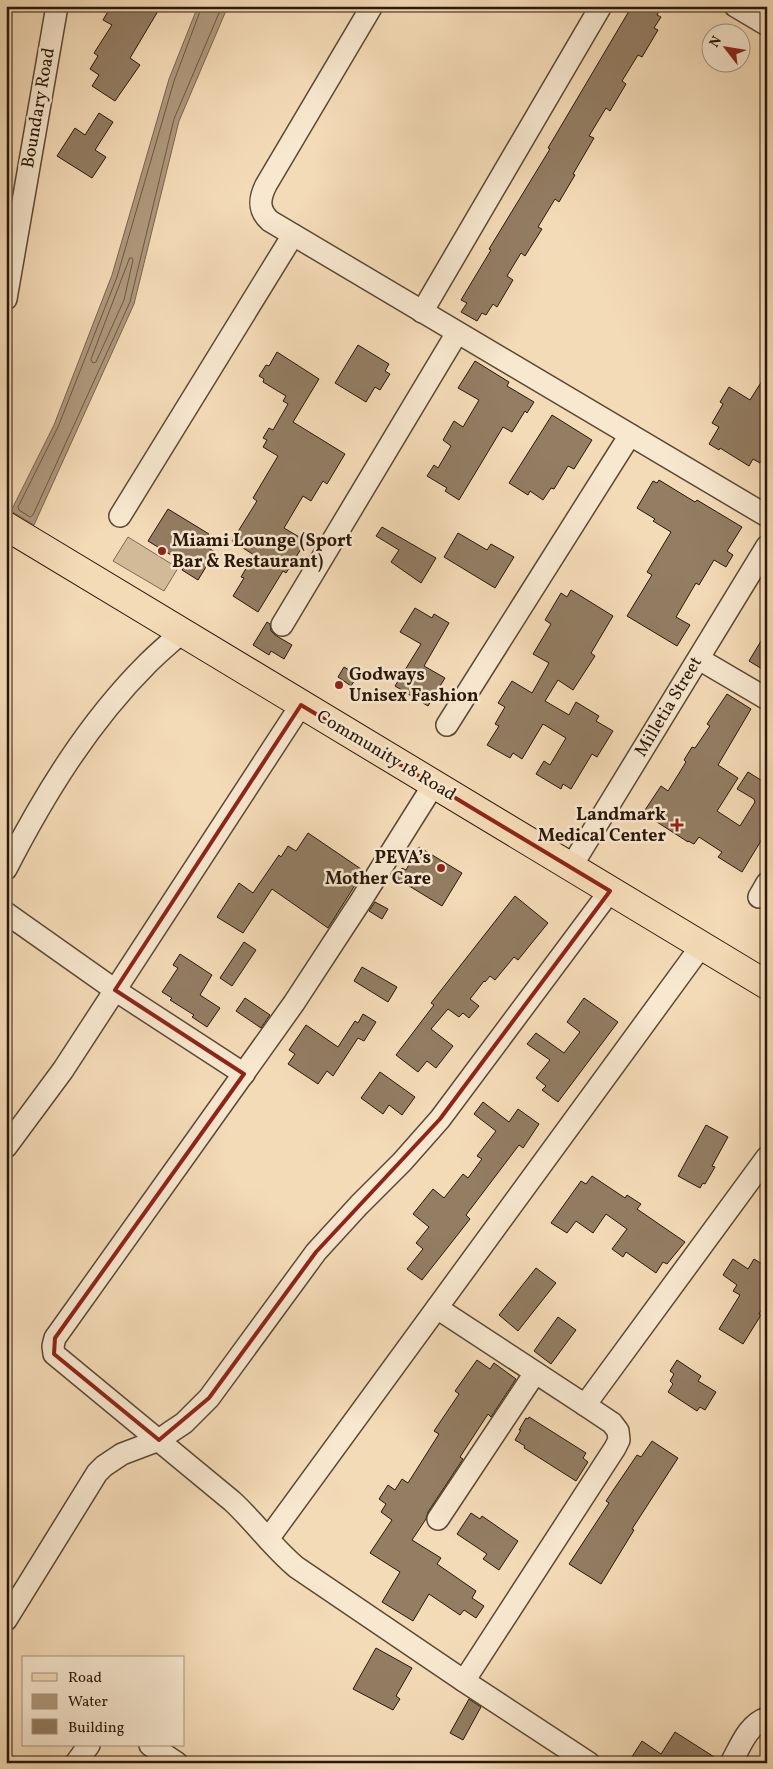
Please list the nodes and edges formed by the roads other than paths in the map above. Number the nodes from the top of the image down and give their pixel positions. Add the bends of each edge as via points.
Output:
1 (57, 6) edge
2 (372, 6) edge
3 (601, 6) edge
4 (735, 6) edge
5 (767, 25) edge
6 (293, 235) junction
7 (6, 299) edge
8 (422, 312) junction
9 (457, 334) junction
10 (630, 435) junction
11 (120, 516) dead end
12 (767, 516) edge
13 (6, 526) edge
14 (767, 546) edge
15 (282, 625) dead end
16 (182, 633) junction
17 (699, 658) junction
18 (767, 699) edge
19 (301, 705) junction
20 (447, 725) dead end
21 (434, 784) junction
22 (571, 867) junction
23 (6, 869) edge
24 (610, 891) junction
25 (6, 913) edge
26 (702, 945) junction
27 (767, 985) edge
28 (115, 990) junction
29 (244, 1074) junction
30 (6, 1147) edge
31 (767, 1157) edge
32 (437, 1308) junction
33 (535, 1374) junction
34 (586, 1405) junction
35 (159, 1440) junction
36 (438, 1519) dead end
37 (268, 1539) junction
38 (6, 1620) edge
39 (464, 1681) junction
40 (767, 1718) edge
41 (88, 1746) edge
42 (152, 1746) edge
43 (76, 1763) edge
44 (177, 1763) edge
45 (589, 1763) edge
46 (731, 1763) edge

1 - 7 street, Boundary Road
2 - 6 street via 262,194 260,209 264,216
3 - 8 street
4 - 5 street
6 - 8 street
6 - 11 street
8 - 9 street
9 - 10 street
9 - 15 street
10 - 12 street
10 - 20 street
13 - 16 main road, Community 18 Road
14 - 17 street, Milletia Street
16 - 19 main road, Community 18 Road
16 - 23 street via 147,663 86,736 49,790
17 - 18 street
17 - 22 street, Milletia Street
19 - 21 main road, Community 18 Road
19 - 28 street
21 - 22 main road, Community 18 Road
21 - 29 street via 327,953
22 - 24 main road, Community 18 Road
24 - 26 main road, Community 18 Road
24 - 35 street via 440,1119 316,1252 209,1398 184,1423
25 - 28 street
26 - 27 main road, Community 18 Road
26 - 32 street
28 - 29 street
28 - 30 street via 63,1070
29 - 35 street via 55,1338 53,1346 54,1354
31 - 34 street
32 - 33 street
32 - 37 street
33 - 34 street
33 - 36 street
34 - 39 street via 612,1423 618,1431 619,1440
35 - 37 street via 232,1501
35 - 38 street via 122,1454 97,1473
37 - 39 street via 283,1556 314,1580
39 - 45 street
40 - 46 street via 759,1721 749,1732
41 - 43 street
42 - 44 street

